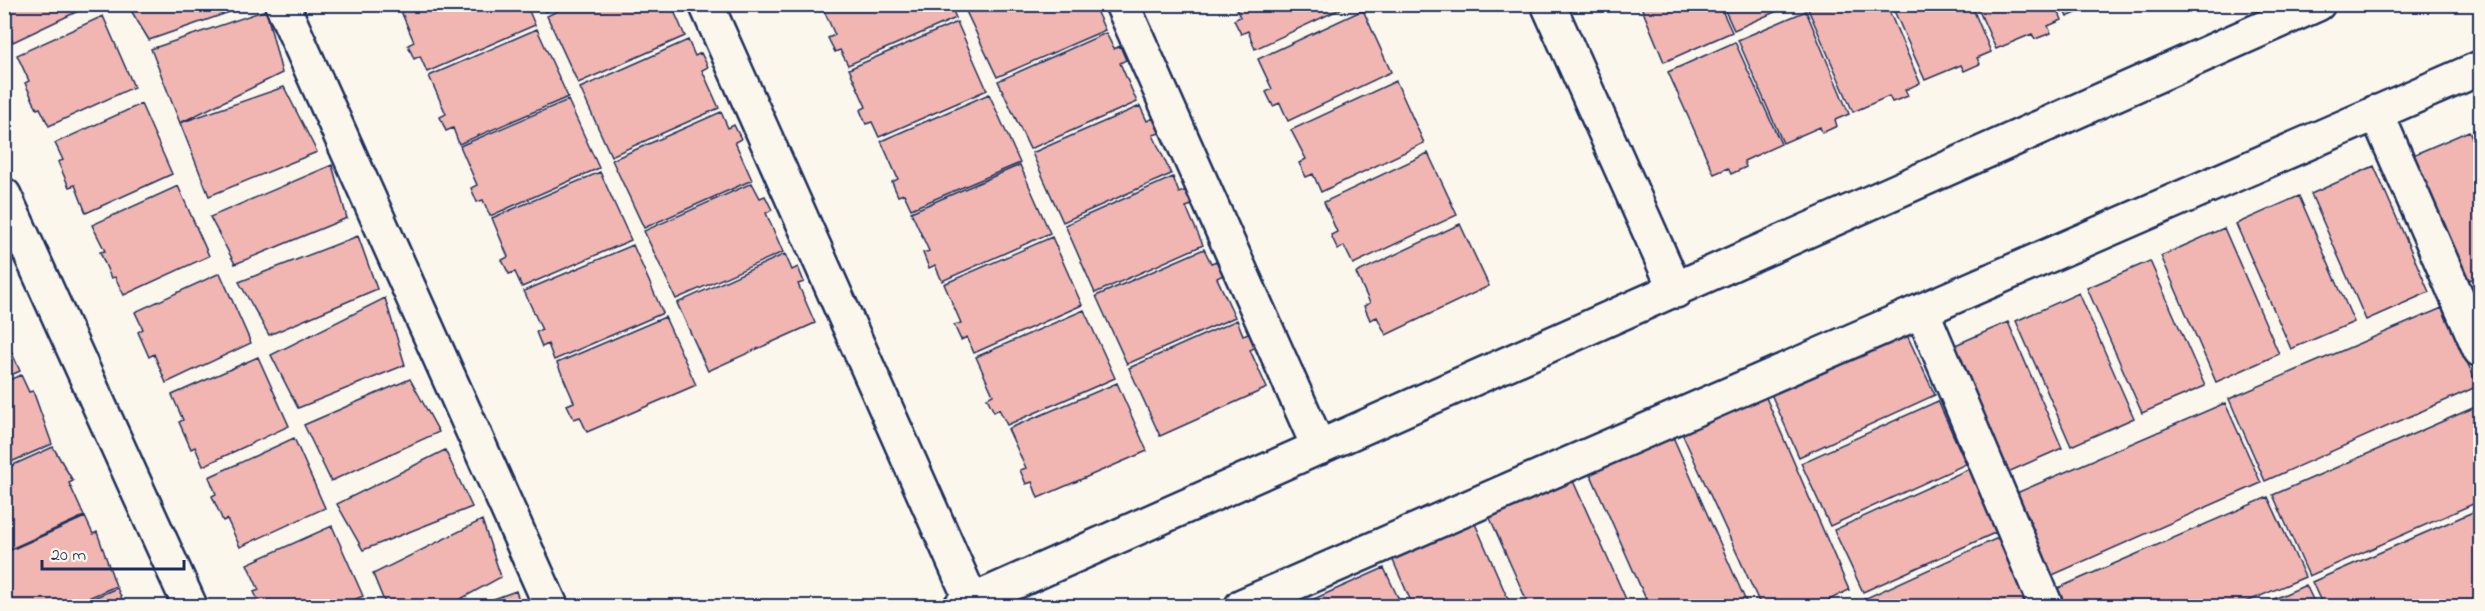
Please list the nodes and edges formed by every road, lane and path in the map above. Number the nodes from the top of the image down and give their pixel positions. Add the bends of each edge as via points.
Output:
1 (282, 4) edge
2 (706, 4) edge
3 (1122, 4) edge
4 (1548, 4) edge
5 (2318, 4) edge
6 (2249, 18) edge
7 (2481, 68) edge
8 (2376, 112) junction
9 (4, 195) edge
10 (1676, 291) junction
11 (1922, 311) junction
12 (2481, 350) edge
13 (1319, 448) junction
14 (966, 604) edge
15 (190, 606) edge
16 (551, 606) edge
17 (1242, 606) edge
18 (2046, 606) edge

1 - 16 street
2 - 14 street
3 - 13 street
4 - 10 street
5 - 6 street
6 - 10 street
7 - 8 street
8 - 11 street
8 - 12 street
9 - 15 street
10 - 13 street
11 - 17 street
11 - 18 street
13 - 14 street

